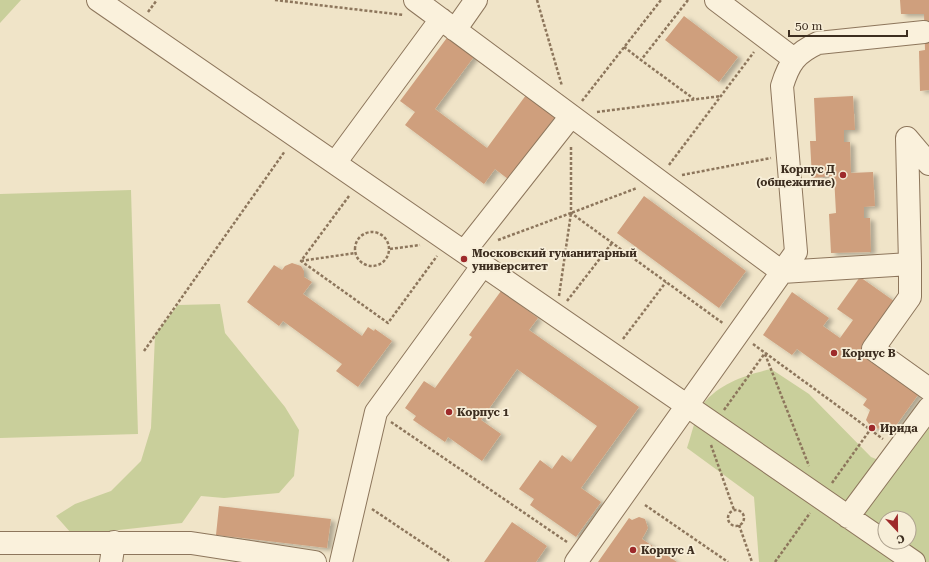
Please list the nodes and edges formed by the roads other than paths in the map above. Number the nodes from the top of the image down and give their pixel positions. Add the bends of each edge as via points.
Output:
1 (98, 0) edge
2 (476, 0) edge
3 (716, 0) edge
4 (412, 8) edge
5 (448, 25) junction
6 (924, 32) dead end
7 (794, 59) junction
8 (571, 116) junction
9 (335, 163) junction
10 (929, 164) edge
11 (456, 247) junction
12 (910, 264) junction
13 (483, 265) junction
14 (782, 272) junction
15 (929, 389) edge
16 (687, 406) junction
17 (929, 408) edge
18 (848, 517) junction
19 (0, 543) edge
20 (113, 552) edge
21 (585, 559) edge
22 (315, 562) edge
23 (341, 562) edge
24 (914, 562) edge

1 - 9 lane
2 - 5 lane
3 - 7 lane
4 - 5 lane
5 - 8 lane
5 - 9 lane
6 - 7 lane via 818,43
7 - 14 lane via 786,72 782,86 796,252
8 - 11 lane
8 - 14 lane
9 - 11 lane
10 - 12 lane via 907,138
11 - 13 lane
12 - 14 lane
12 - 15 lane via 910,297 873,349
13 - 16 lane
13 - 23 lane via 376,412
14 - 16 lane
16 - 18 lane
16 - 21 lane
17 - 18 lane
18 - 24 lane
19 - 20 lane
20 - 22 lane via 191,543

